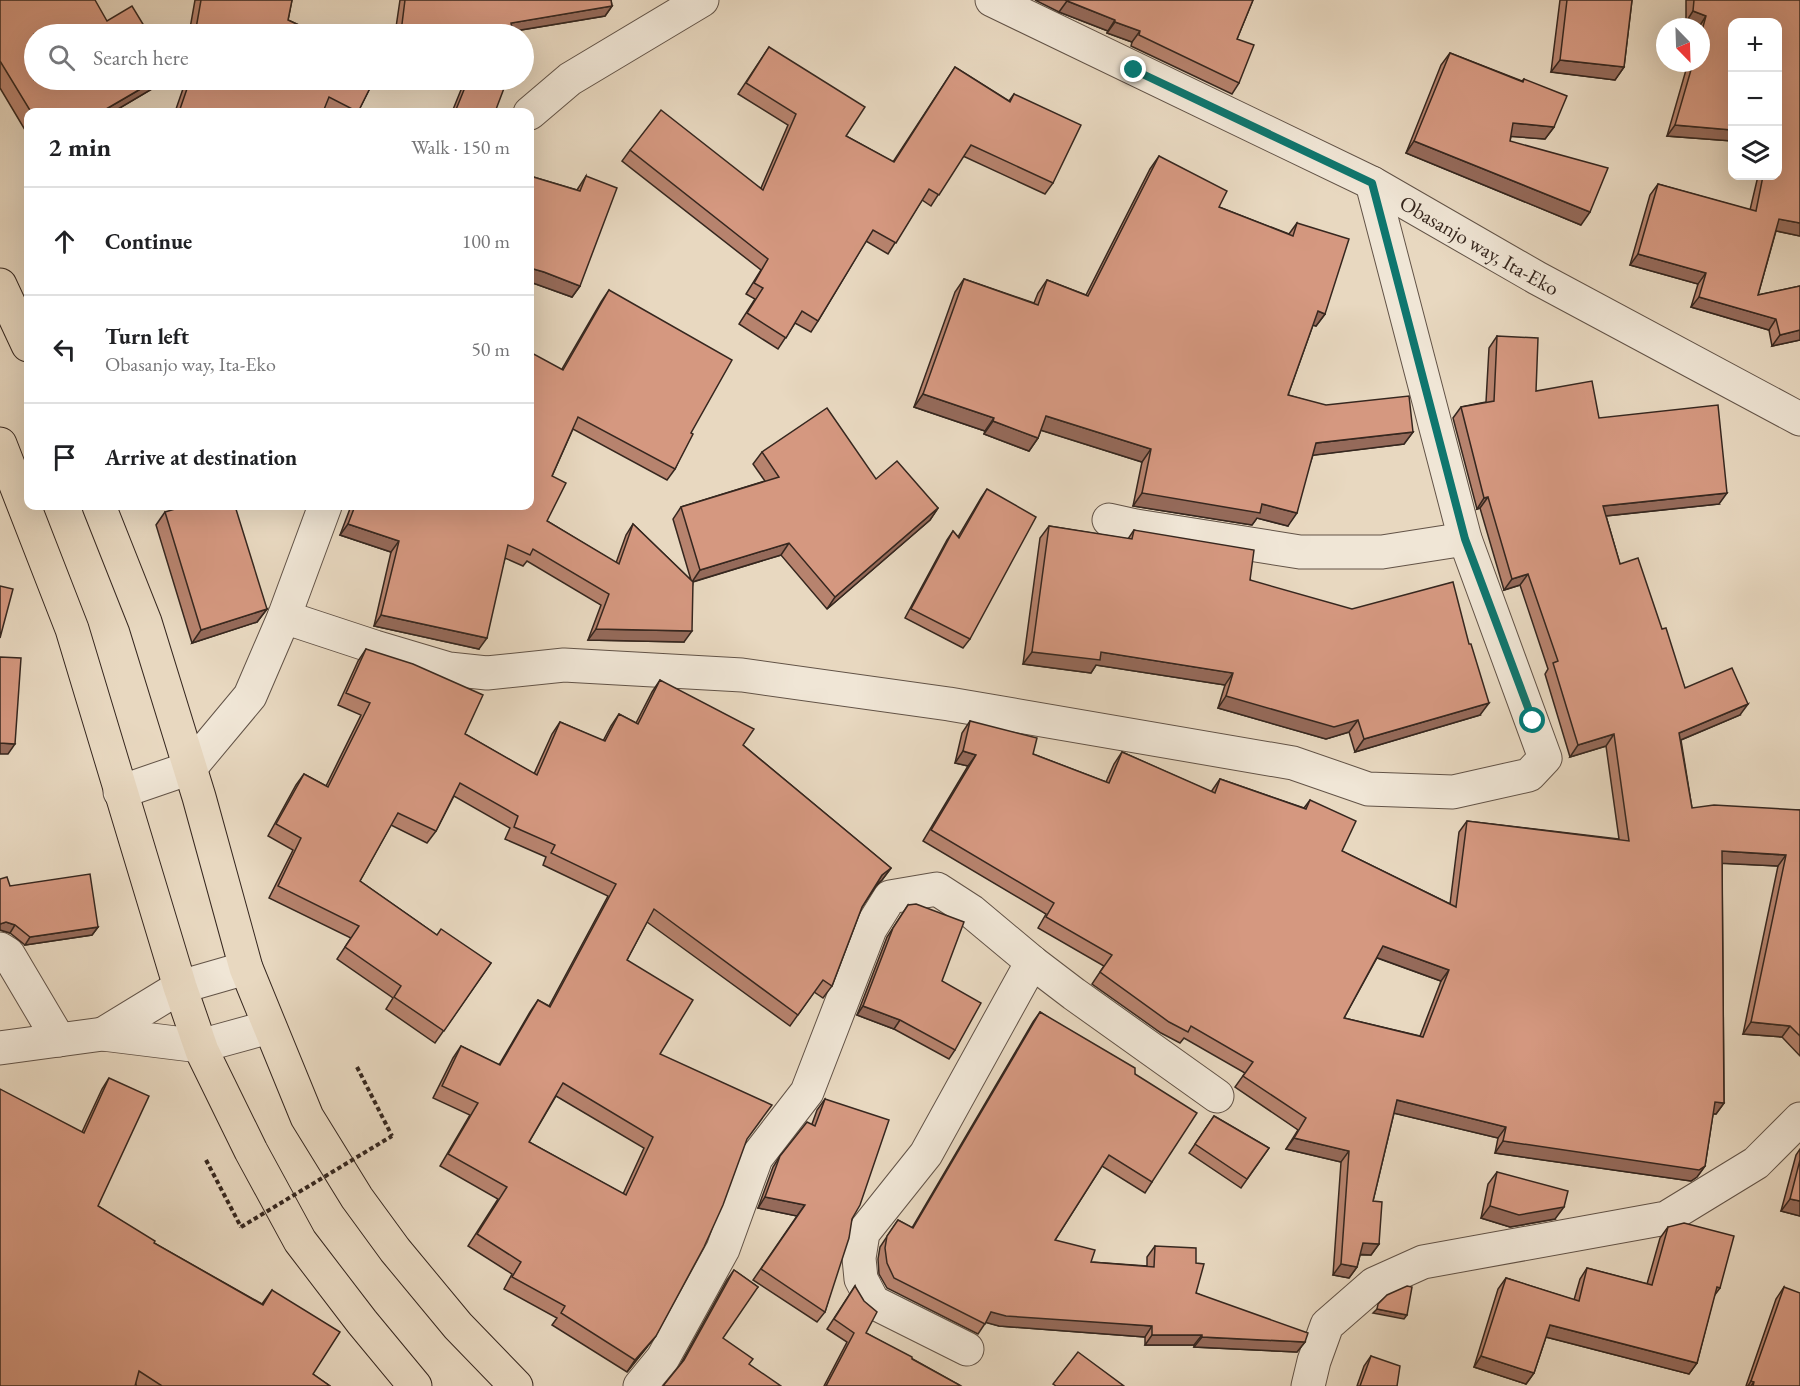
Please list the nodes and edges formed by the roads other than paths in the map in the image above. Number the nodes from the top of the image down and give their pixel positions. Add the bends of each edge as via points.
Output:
1 (702, 0) edge
2 (992, 0) edge
3 (534, 110) edge
4 (1372, 183) junction
5 (0, 285) edge
6 (24, 336) edge
7 (1800, 419) edge
8 (0, 444) edge
9 (24, 506) edge
10 (26, 510) edge
11 (101, 510) edge
12 (324, 510) edge
13 (1109, 520) dead end
14 (1465, 539) junction
15 (284, 617) junction
16 (190, 768) junction
17 (120, 792) junction
18 (0, 949) edge
19 (1032, 962) junction
20 (246, 968) junction
21 (180, 987) junction
22 (269, 1027) junction
23 (103, 1034) junction
24 (59, 1040) junction
25 (200, 1046) junction
26 (0, 1048) edge
27 (1217, 1096) dead end
28 (1800, 1119) edge
29 (967, 1349) dead end
30 (415, 1386) edge
31 (516, 1386) edge
32 (640, 1386) edge
33 (1308, 1386) edge

1 - 3 street via 570,79
2 - 4 street, Obasanjo way, Ita-Eko
4 - 7 street, Obasanjo way, Ita-Eko via 1537,278
4 - 14 street
5 - 6 highway
8 - 9 highway
10 - 17 highway via 72,629
11 - 16 highway via 146,622
12 - 15 street
13 - 14 street via 1300,552 1382,552
14 - 15 street via 1545,758 1529,775 1453,792 1368,789 1293,763 949,704 742,675 564,665 487,673 449,669
15 - 16 street via 250,696
16 - 17 street
16 - 20 highway
17 - 21 highway
18 - 24 street via 8,954
19 - 27 street
19 - 29 street via 926,1155 863,1233 861,1279 873,1302
19 - 32 street via 971,911 937,889 890,897 870,928 807,1092 756,1158 723,1249 663,1358
20 - 21 street
20 - 22 highway
21 - 23 street
21 - 25 highway
22 - 25 street
22 - 31 highway via 308,1116 357,1198 451,1318
23 - 24 street
23 - 25 street
24 - 26 street
25 - 30 highway via 300,1241
28 - 33 street via 1756,1163 1666,1218 1423,1262 1374,1284 1327,1325

